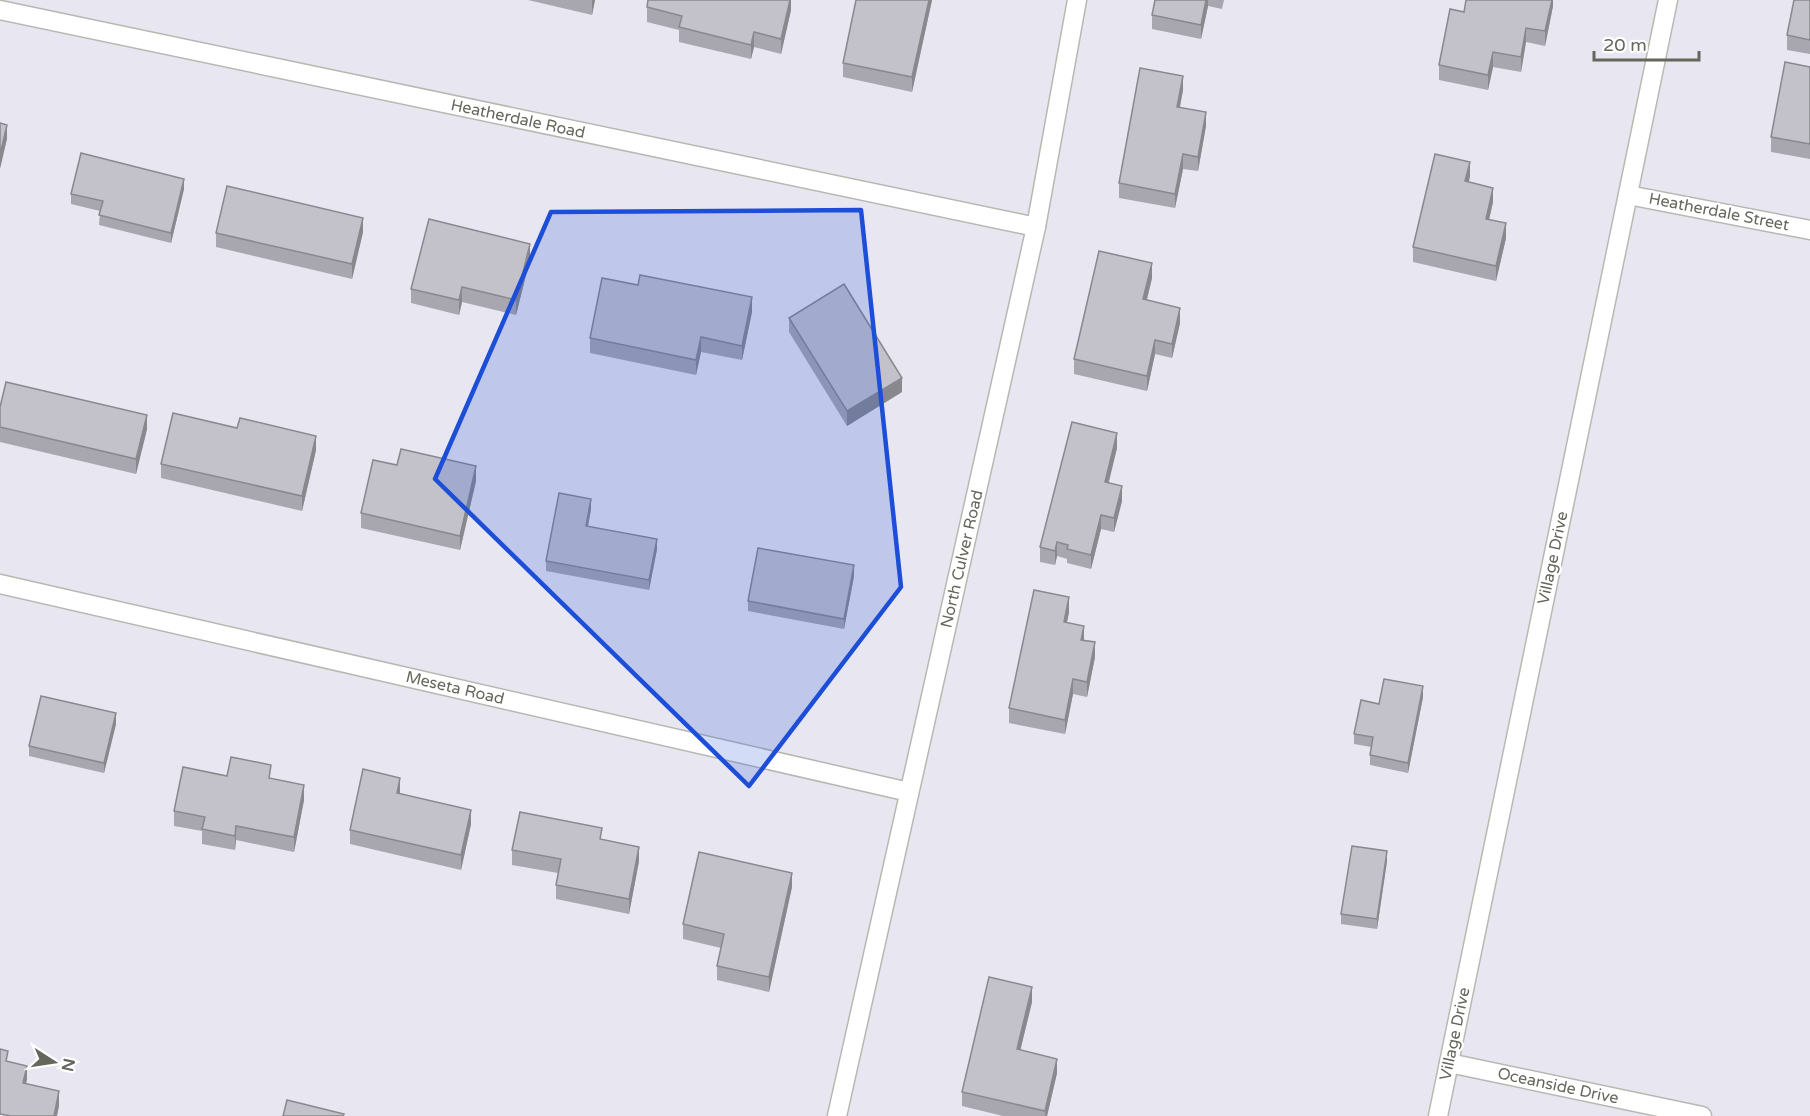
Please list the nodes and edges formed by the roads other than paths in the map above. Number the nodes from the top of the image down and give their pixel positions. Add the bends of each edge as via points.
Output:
1 (1077, 0) edge
2 (1668, 0) edge
3 (0, 10) edge
4 (1628, 195) junction
5 (1036, 227) junction
6 (1810, 230) edge
7 (0, 584) edge
8 (909, 792) junction
9 (1449, 1063) junction
10 (837, 1116) edge
11 (1438, 1116) edge
12 (1702, 1116) edge

1 - 5 street, North Culver Road
2 - 4 street, Village Drive
3 - 5 street, Heatherdale Road
4 - 6 street, Heatherdale Street
4 - 9 street, Village Drive
5 - 8 street, North Culver Road
7 - 8 street, Meseta Road
8 - 10 street, North Culver Road
9 - 11 street, Village Drive
9 - 12 street, Oceanside Drive

